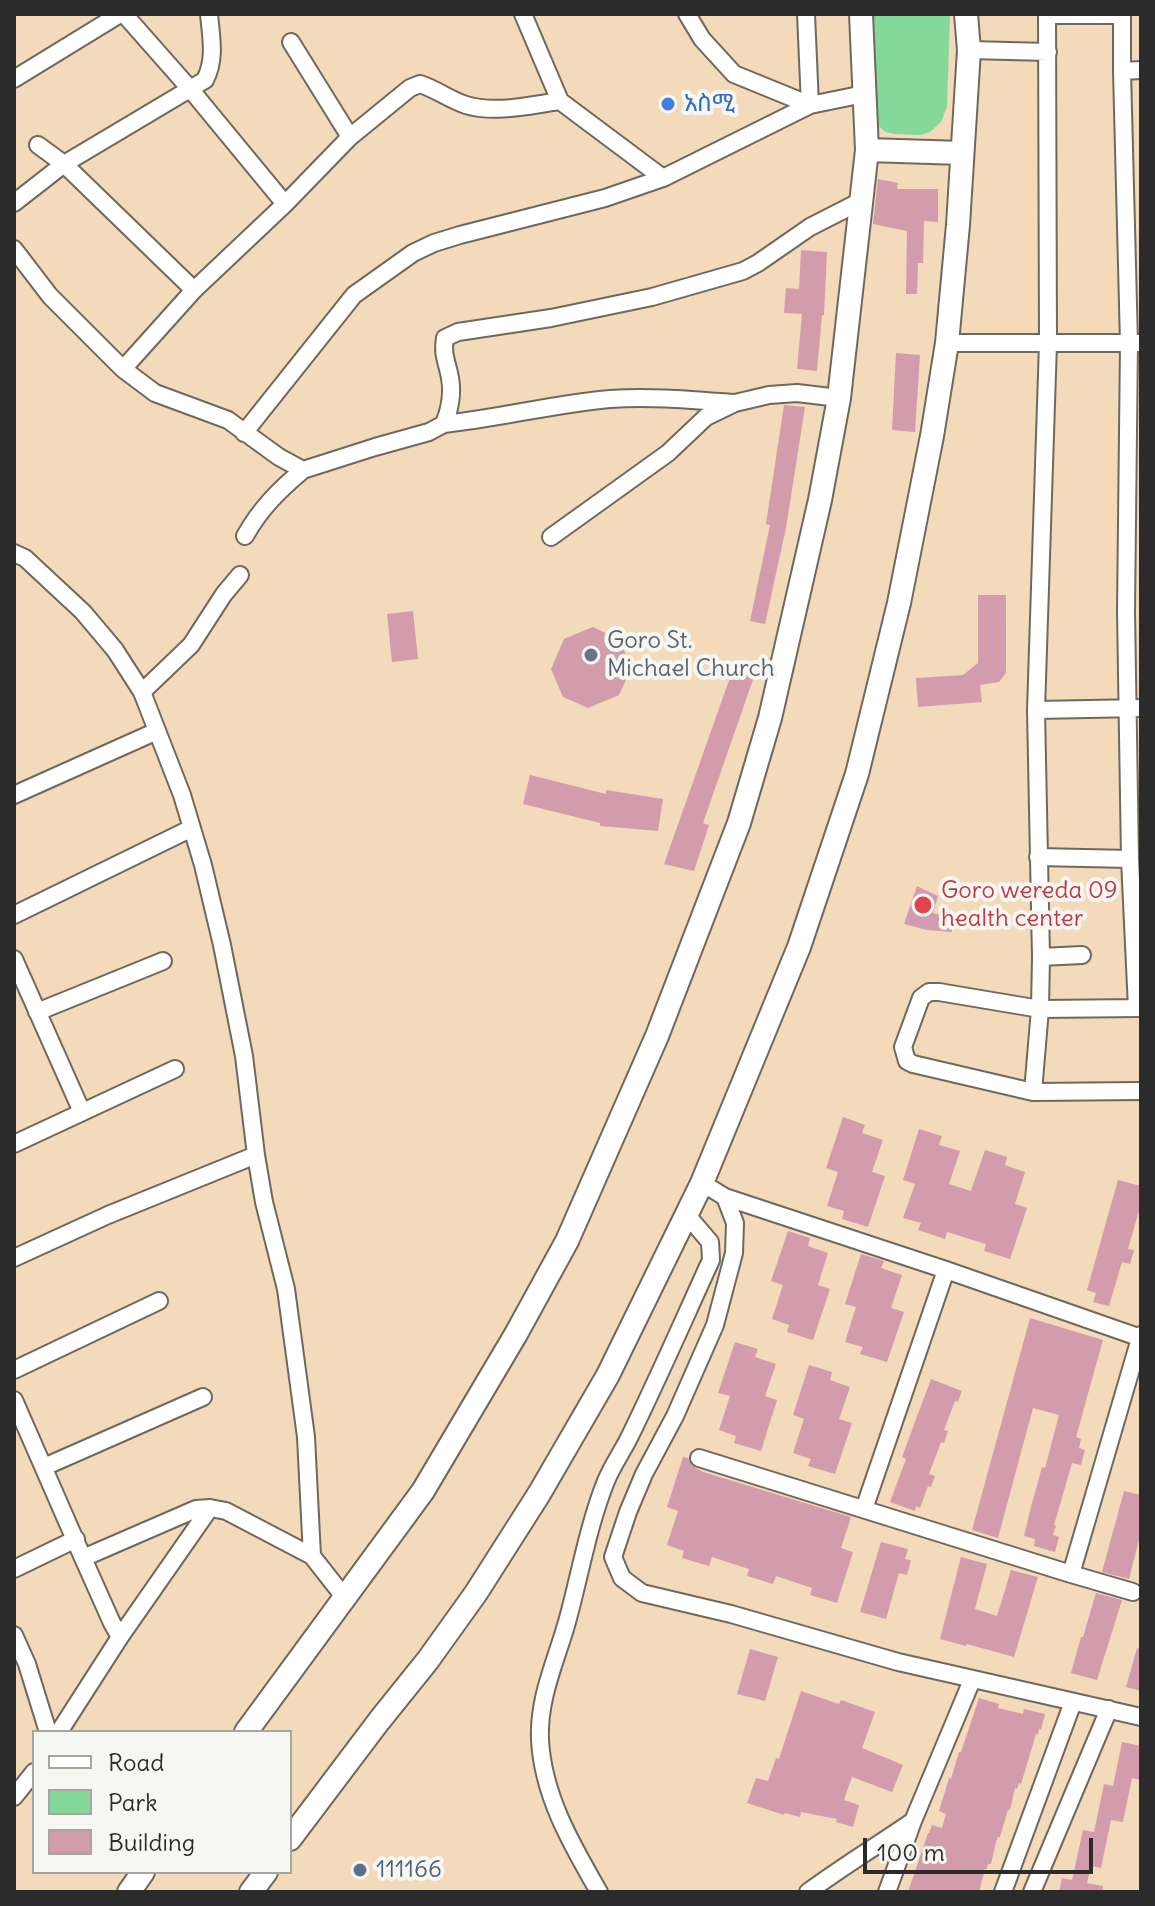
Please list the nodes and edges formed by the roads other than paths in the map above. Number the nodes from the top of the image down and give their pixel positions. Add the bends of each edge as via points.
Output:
1 (122, 14) edge
2 (209, 14) edge
3 (523, 14) edge
4 (687, 14) edge
5 (806, 14) edge
6 (861, 14) edge
7 (966, 14) edge
8 (1047, 14) edge
9 (1122, 14) edge
10 (291, 42) dead end
11 (969, 50) junction
12 (1048, 52) junction
13 (1141, 70) edge
14 (1122, 71) junction
15 (14, 79) edge
16 (191, 90) junction
17 (864, 94) junction
18 (560, 101) junction
19 (810, 105) junction
20 (350, 137) junction
21 (38, 145) dead end
22 (1133, 145) edge
23 (867, 150) junction
24 (962, 153) junction
25 (64, 164) junction
26 (663, 178) junction
27 (861, 201) junction
28 (14, 203) edge
29 (285, 204) junction
30 (1133, 238) edge
31 (14, 249) edge
32 (194, 290) junction
33 (947, 343) junction
34 (1048, 343) junction
35 (1135, 343) edge
36 (123, 369) junction
37 (839, 398) junction
38 (735, 403) junction
39 (444, 424) junction
40 (244, 433) junction
41 (1134, 444) edge
42 (303, 470) junction
43 (245, 536) dead end
44 (551, 537) dead end
45 (14, 553) edge
46 (240, 575) dead end
47 (1134, 611) edge
48 (142, 692) junction
49 (1134, 708) edge
50 (1036, 710) junction
51 (157, 731) junction
52 (14, 795) edge
53 (192, 828) junction
54 (1038, 857) junction
55 (1130, 859) junction
56 (14, 915) edge
57 (1082, 955) dead end
58 (1041, 957) junction
59 (14, 959) edge
60 (163, 961) dead end
61 (1139, 1008) edge
62 (1040, 1009) junction
63 (37, 1012) junction
64 (175, 1069) dead end
65 (1141, 1091) edge
66 (1033, 1092) junction
67 (82, 1112) junction
68 (15, 1139) edge
69 (256, 1155) junction
70 (702, 1183) junction
71 (725, 1197) junction
72 (686, 1214) junction
73 (14, 1258) edge
74 (946, 1270) junction
75 (159, 1301) dead end
76 (1141, 1337) edge
77 (14, 1370) edge
78 (203, 1397) dead end
79 (14, 1400) edge
80 (699, 1458) dead end
81 (44, 1467) junction
82 (210, 1508) junction
83 (864, 1509) junction
84 (76, 1539) junction
85 (312, 1556) junction
86 (83, 1558) junction
87 (14, 1569) edge
88 (1071, 1574) junction
89 (1133, 1592) dead end
90 (345, 1598) junction
91 (14, 1635) edge
92 (120, 1637) junction
93 (21, 1667) edge
94 (972, 1680) junction
95 (1073, 1702) junction
96 (1109, 1709) junction
97 (1141, 1717) edge
98 (47, 1730) edge
99 (60, 1730) edge
100 (247, 1730) edge
101 (32, 1774) edge
102 (14, 1797) edge
103 (913, 1821) junction
104 (292, 1836) edge
105 (142, 1874) edge
106 (129, 1892) edge
107 (599, 1892) edge
108 (808, 1892) edge
109 (887, 1892) edge
110 (1003, 1892) edge
111 (1032, 1892) edge

1 - 15 street
1 - 16 street
2 - 16 street via 210,70
3 - 18 street
4 - 19 street via 734,74
5 - 19 street
6 - 17 highway
7 - 11 highway
8 - 9 street
8 - 12 street
9 - 14 street
10 - 20 street
11 - 12 street
11 - 24 highway
12 - 34 street
13 - 14 street
14 - 22 street
16 - 25 street
16 - 29 street
17 - 19 street
17 - 23 highway
18 - 20 street via 480,107 420,84
18 - 26 street
19 - 26 street
20 - 29 street
21 - 25 street
22 - 30 street
23 - 24 highway
23 - 27 highway
24 - 33 highway
25 - 28 street
25 - 32 street
26 - 40 street via 413,253 354,295
27 - 37 highway
27 - 39 street via 743,271 652,297 445,338 450,409
29 - 32 street
30 - 35 street
31 - 36 street via 50,296
32 - 36 street
33 - 34 street
33 - 70 highway via 899,603 857,774 799,947
34 - 35 street
34 - 50 street
35 - 41 street
36 - 40 street via 155,393 228,420
37 - 38 street via 797,393
37 - 90 highway via 773,703 739,823 657,1036 567,1241 516,1334 423,1491
38 - 39 street via 613,399
38 - 44 street via 706,417 668,453
39 - 42 street
40 - 42 street
41 - 47 street
42 - 43 street via 265,505
45 - 48 street via 83,612
46 - 48 street via 191,645
47 - 49 street
48 - 51 street
49 - 50 street
49 - 55 street
50 - 54 street
51 - 52 street
51 - 53 street
53 - 56 street
53 - 69 street via 244,1056
54 - 55 street
54 - 58 street
55 - 61 street
57 - 58 street
58 - 62 street
59 - 63 street
60 - 63 street
61 - 62 street
62 - 66 street
62 - 66 street via 929,992 921,998 903,1047 913,1064
63 - 67 street
64 - 67 street
65 - 66 street
67 - 68 street
69 - 73 street
69 - 85 street via 286,1289 306,1437
70 - 71 street
70 - 72 highway
71 - 74 street
71 - 94 street via 735,1223 734,1253 719,1311 628,1512 613,1557 622,1578 642,1593
72 - 104 highway via 608,1375 539,1494 428,1660
72 - 107 street via 710,1242 711,1260 607,1478 541,1709 540,1740 552,1796
74 - 76 street
74 - 83 street
75 - 77 street
76 - 88 street
78 - 81 street
79 - 81 street
80 - 83 street
81 - 84 street
82 - 85 street via 226,1511
82 - 86 street via 196,1509
82 - 92 street
83 - 88 street
84 - 86 street
84 - 87 street
85 - 90 street
86 - 92 street
88 - 89 street
90 - 100 highway
91 - 93 street
92 - 99 street
93 - 98 street
94 - 95 street
94 - 103 street
95 - 96 street
95 - 110 street
96 - 97 street
96 - 111 street
101 - 102 street
103 - 108 street
103 - 109 street
105 - 106 highway

